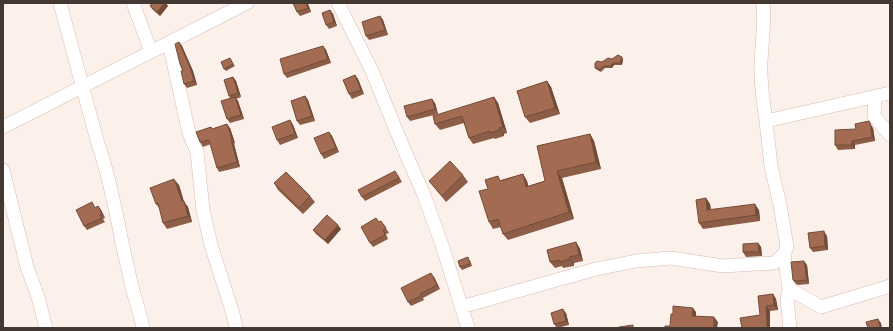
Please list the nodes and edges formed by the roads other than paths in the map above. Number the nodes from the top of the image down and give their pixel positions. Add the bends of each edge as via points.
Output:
1 (60, 3) edge
2 (133, 3) edge
3 (247, 3) edge
4 (338, 3) edge
5 (763, 3) edge
6 (169, 43) junction
7 (151, 52) junction
8 (82, 88) junction
9 (890, 93) edge
10 (875, 96) junction
11 (766, 121) junction
12 (3, 127) edge
13 (890, 134) edge
14 (3, 170) edge
15 (784, 254) junction
16 (890, 286) edge
17 (789, 289) junction
18 (461, 306) junction
19 (46, 328) edge
20 (143, 328) edge
21 (236, 328) edge
22 (468, 328) edge
23 (790, 328) edge

1 - 8 street
2 - 7 street
3 - 6 street
4 - 18 street via 372,71 424,195
5 - 11 street via 761,64
6 - 7 street
6 - 21 street via 189,133 197,152 203,210 211,245
7 - 8 street
8 - 12 street
8 - 20 street via 105,162
9 - 10 street
10 - 11 street
10 - 13 street via 874,116
11 - 15 street via 771,166 787,247
14 - 19 street via 27,267
15 - 17 street
15 - 18 street via 774,263 723,266 671,258 636,261 596,269
16 - 17 street via 821,307
17 - 23 street via 787,299
18 - 22 street

